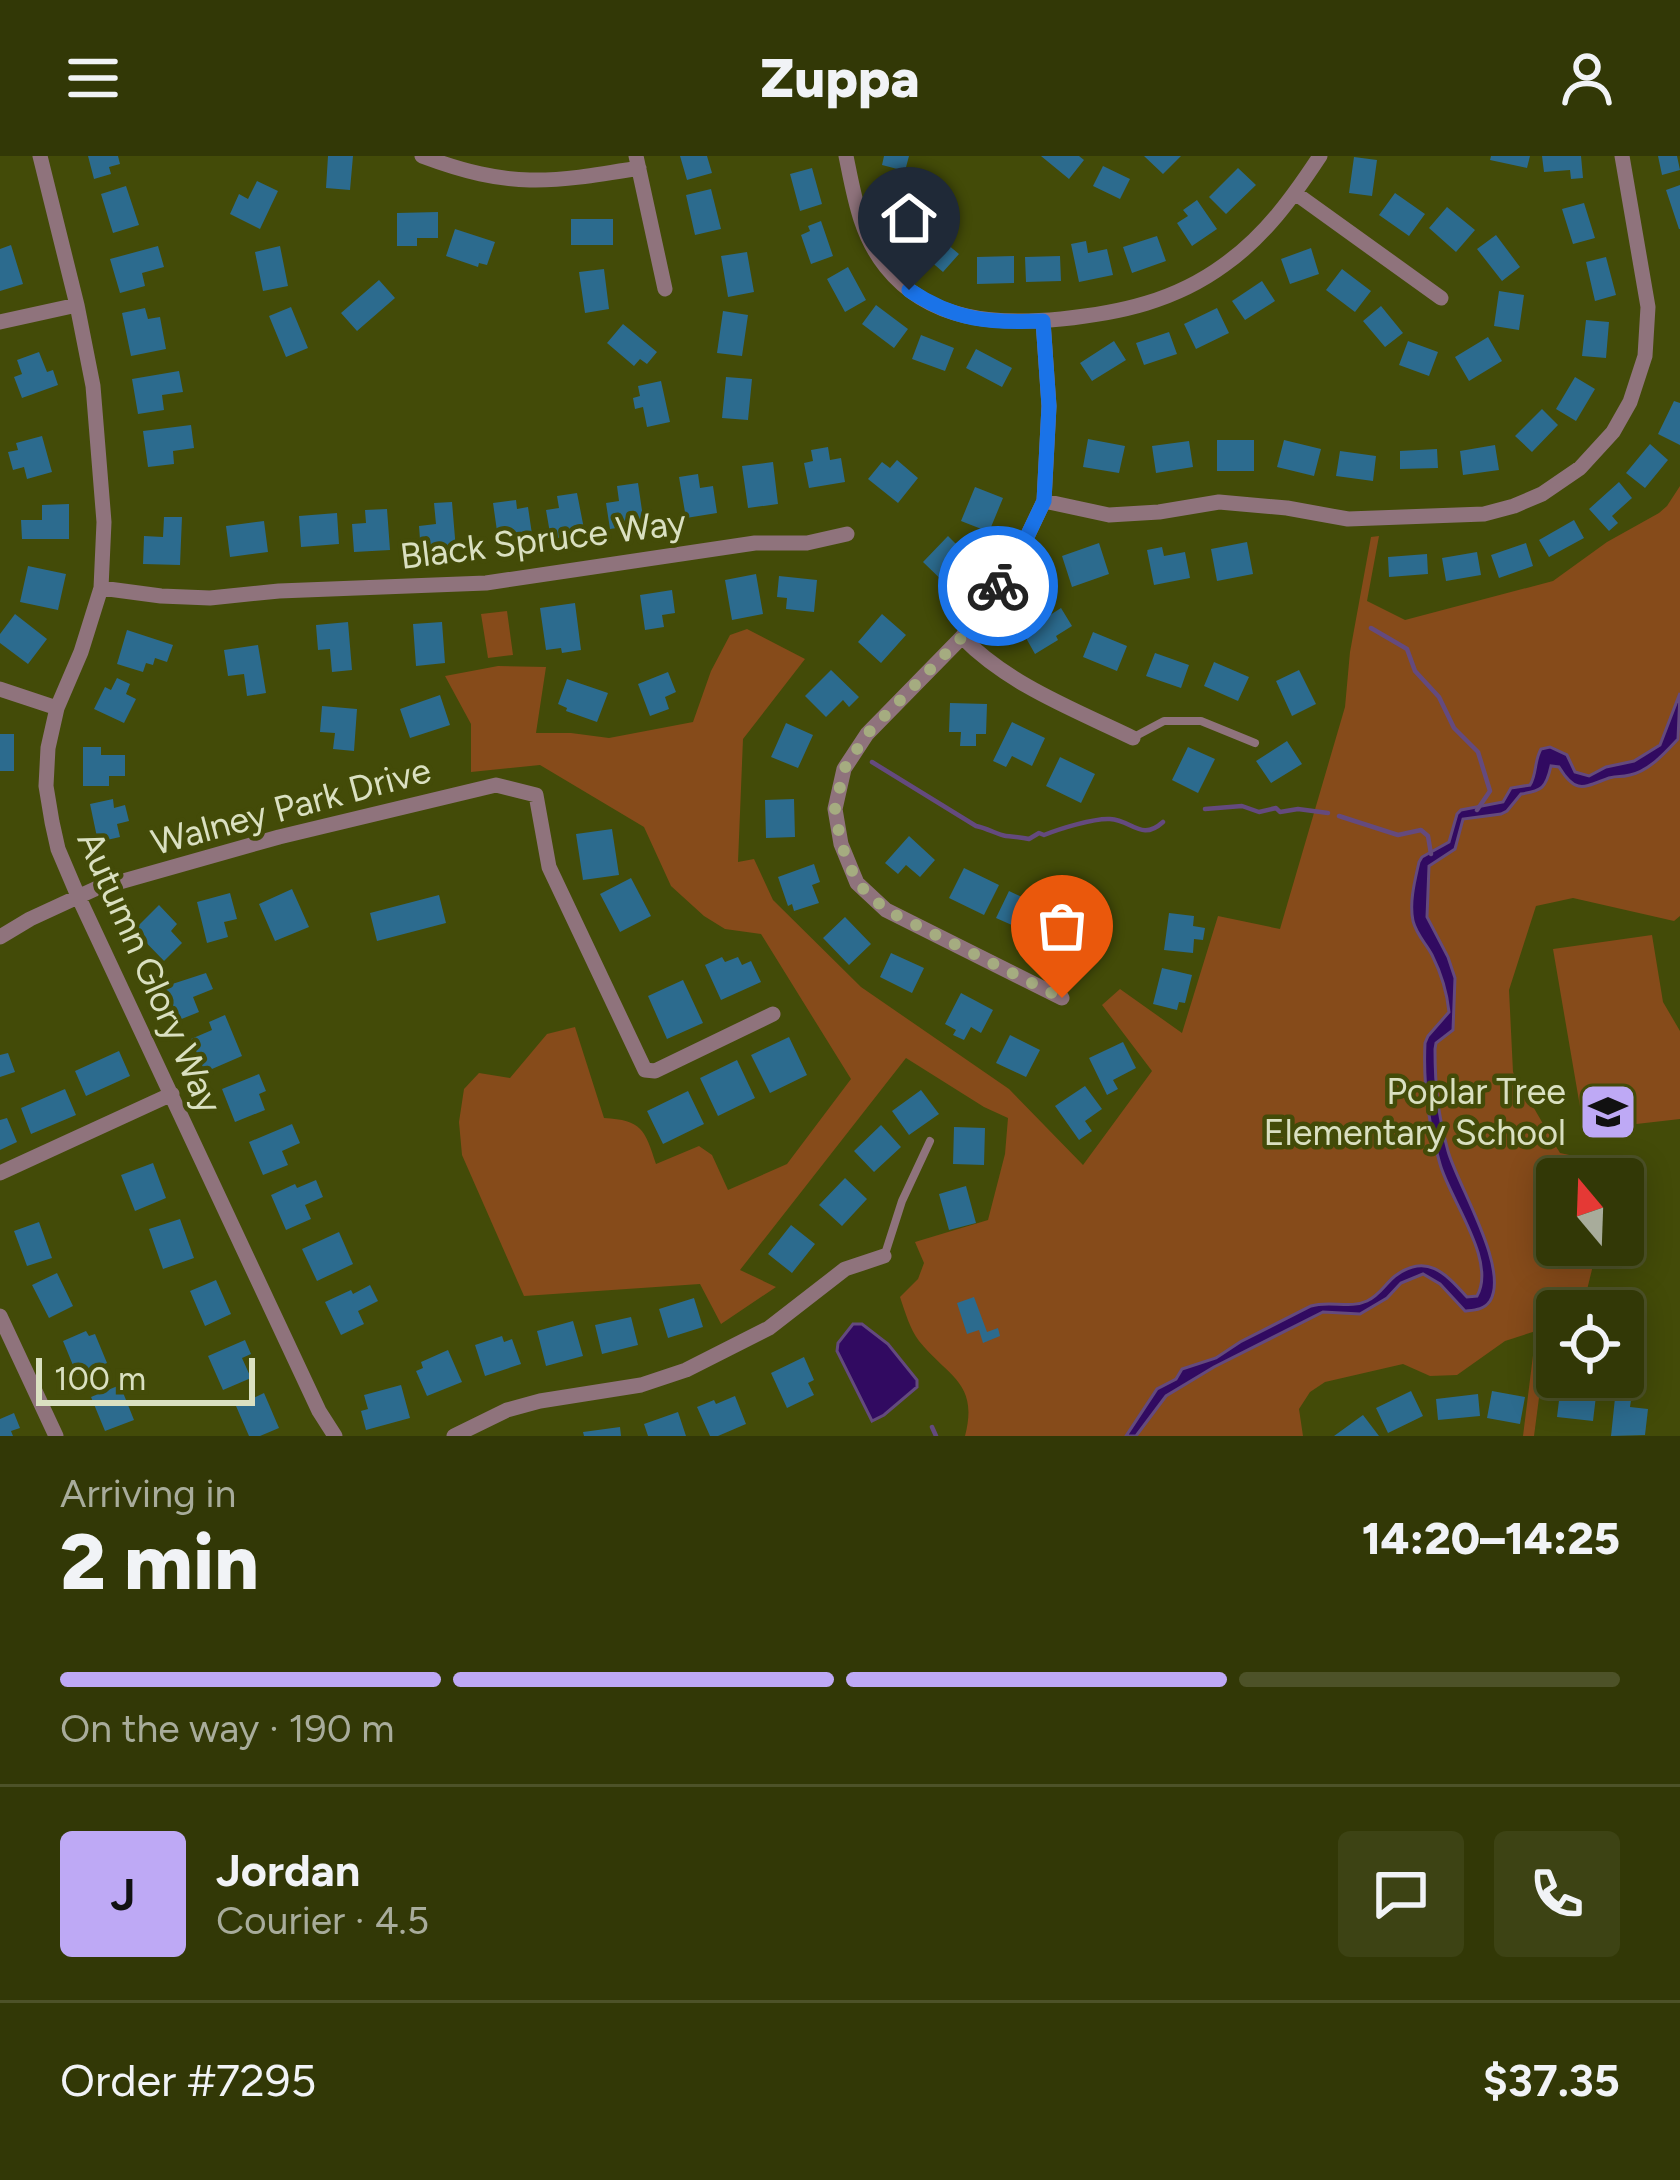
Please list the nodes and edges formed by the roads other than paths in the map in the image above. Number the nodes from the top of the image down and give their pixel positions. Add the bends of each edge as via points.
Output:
1 (40, 156) edge
2 (422, 156) edge
3 (846, 156) edge
4 (1320, 156) edge
5 (1622, 156) edge
6 (638, 162) edge
7 (1295, 194) junction
8 (664, 289) dead end
9 (1442, 298) dead end
10 (77, 304) junction
11 (1043, 321) junction
12 (0, 322) edge
13 (1044, 501) junction
14 (847, 534) dead end
15 (101, 588) junction
16 (962, 637) junction
17 (0, 688) edge
18 (56, 708) junction
19 (1132, 738) joint
20 (1255, 742) dead end
21 (78, 896) junction
22 (0, 937) edge
23 (1062, 998) dead end
24 (773, 1014) dead end
25 (172, 1094) junction
26 (930, 1142) dead end
27 (0, 1173) edge
28 (884, 1256) joint
29 (0, 1316) edge
30 (56, 1436) edge
31 (335, 1436) edge
32 (454, 1436) edge

1 - 10 street, Autumn Glory Way
2 - 6 street via 516,181 566,181
3 - 11 street via 866,236 909,290 974,320
4 - 7 street
5 - 13 street via 1648,307 1645,356 1613,432 1542,494 1484,514 1348,519 1220,502 1109,515
6 - 8 street
7 - 9 street
7 - 11 street via 1248,247 1188,287 1130,309
10 - 12 street
10 - 15 street, Autumn Glory Way via 93,386
11 - 13 street
13 - 16 street via 1014,564
14 - 15 street, Black Spruce Way via 486,583 210,598
15 - 18 street, Autumn Glory Way
16 - 19 street via 1037,693
16 - 23 street via 867,734 844,769 835,809 841,844 857,883 886,910
17 - 18 street
18 - 21 street, Autumn Glory Way via 46,786 58,849
19 - 20 lane via 1163,721 1201,721
21 - 22 street, Walney Park Drive
21 - 24 street, Walney Park Drive via 496,785 536,796 549,867 645,1070
21 - 25 street, Autumn Glory Way
25 - 27 street
25 - 31 street, Autumn Glory Way
26 - 28 lane
28 - 32 street via 845,1269 769,1328 686,1370 507,1410
29 - 30 street

